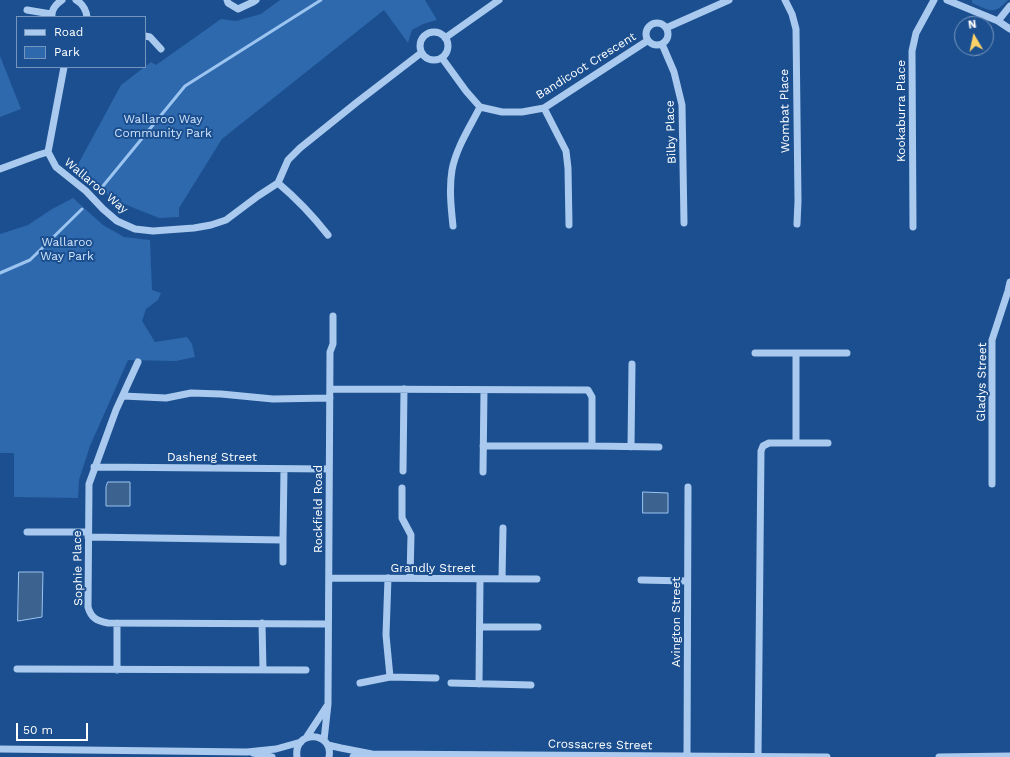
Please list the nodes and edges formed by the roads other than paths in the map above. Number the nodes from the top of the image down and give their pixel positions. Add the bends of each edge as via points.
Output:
1 (62, 0) edge
2 (76, 0) edge
3 (227, 0) edge
4 (256, 0) edge
5 (499, 0) edge
6 (729, 0) edge
7 (785, 0) edge
8 (934, 0) edge
9 (947, 0) edge
10 (1010, 6) edge
11 (27, 10) dead end
12 (52, 15) edge
13 (86, 16) edge
14 (998, 20) junction
15 (666, 28) junction
16 (1010, 29) edge
17 (146, 36) edge
18 (446, 38) junction
19 (647, 40) junction
20 (662, 44) junction
21 (161, 49) dead end
22 (421, 53) junction
23 (442, 58) junction
24 (64, 68) edge
25 (480, 107) junction
26 (544, 108) junction
27 (48, 152) junction
28 (0, 169) edge
29 (278, 183) junction
30 (684, 223) dead end
31 (797, 224) dead end
32 (569, 225) dead end
33 (452, 226) dead end
34 (913, 227) dead end
35 (328, 235) dead end
36 (1010, 282) edge
37 (333, 316) dead end
38 (755, 353) dead end
39 (796, 353) junction
40 (847, 353) dead end
41 (138, 362) dead end
42 (632, 364) dead end
43 (330, 389) junction
44 (404, 389) junction
45 (484, 390) junction
46 (123, 396) junction
47 (330, 398) junction
48 (796, 443) junction
49 (828, 444) dead end
50 (484, 446) junction
51 (592, 446) junction
52 (631, 447) junction
53 (659, 448) dead end
54 (94, 467) junction
55 (284, 469) junction
56 (329, 469) junction
57 (402, 470) dead end
58 (483, 472) dead end
59 (992, 484) dead end
60 (688, 487) dead end
61 (402, 488) dead end
62 (503, 528) dead end
63 (28, 532) dead end
64 (88, 534) junction
65 (283, 540) junction
66 (283, 562) dead end
67 (329, 578) junction
68 (388, 578) junction
69 (410, 578) junction
70 (480, 579) junction
71 (502, 579) junction
72 (537, 580) dead end
73 (641, 580) dead end
74 (687, 581) junction
75 (117, 623) junction
76 (262, 623) junction
77 (328, 624) junction
78 (480, 627) junction
79 (538, 627) dead end
80 (17, 669) dead end
81 (117, 670) junction
82 (263, 670) junction
83 (306, 670) dead end
84 (390, 677) junction
85 (436, 678) dead end
86 (360, 683) dead end
87 (451, 683) dead end
88 (479, 684) junction
89 (530, 685) dead end
90 (328, 704) junction
91 (303, 740) junction
92 (326, 742) junction
93 (0, 749) edge
94 (247, 752) junction
95 (372, 754) junction
96 (687, 756) edge
97 (1010, 756) edge
98 (272, 757) edge
99 (297, 757) edge
100 (329, 757) edge
101 (353, 757) edge
102 (758, 757) edge
103 (827, 757) edge
104 (939, 757) edge

1 - 12 street via 53,8
2 - 13 street via 84,6
3 - 4 street via 238,8
5 - 18 street
6 - 15 street
7 - 31 street, Wombat Place via 796,29
8 - 34 street, Kookaburra Place via 916,33 912,51
9 - 14 street
10 - 14 street
11 - 12 street
14 - 16 street
15 - 19 street via 660,23 652,24 647,29
15 - 20 street via 668,35
17 - 21 street
18 - 22 street via 438,32 424,35 419,44
18 - 23 street via 447,51
19 - 20 street via 656,46
19 - 26 street, Bandicoot Crescent
20 - 30 street, Bilby Place via 674,72 682,105
22 - 23 street via 433,60
22 - 29 street via 300,148 288,160
23 - 25 street
24 - 27 street
25 - 26 street, Bandicoot Crescent via 502,112
25 - 33 street via 452,169
26 - 32 street via 566,151
27 - 28 street
27 - 29 street, Wallaroo Way via 56,167 117,220 135,228 153,231 194,228 226,220
29 - 35 street
36 - 59 street, Gladys Street via 992,340
37 - 43 street, Rockfield Road
38 - 39 street
39 - 40 street
39 - 48 street
41 - 46 street, Sophie Place
42 - 52 street
43 - 44 street
43 - 47 street, Rockfield Road
44 - 45 street
44 - 57 street
45 - 50 street
45 - 51 street via 588,390 592,397
46 - 47 street via 166,398 191,393 273,399
46 - 54 street, Sophie Place
47 - 56 street, Rockfield Road
48 - 49 street
48 - 102 street via 769,443 760,451
50 - 51 street
50 - 58 street
51 - 52 street
52 - 53 street
54 - 55 street, Dasheng Street
54 - 64 street, Sophie Place via 89,484
55 - 56 street, Dasheng Street
55 - 65 street
56 - 67 street, Rockfield Road
60 - 74 street, Avington Street
61 - 69 street via 402,518 411,535
62 - 71 street
63 - 64 street
64 - 65 street
64 - 75 street, Sophie Place via 88,607 98,621
65 - 66 street
67 - 68 street, Grandly Street
67 - 77 street, Rockfield Road
68 - 69 street, Grandly Street
68 - 84 street via 386,635
69 - 70 street, Grandly Street
70 - 71 street, Grandly Street
70 - 78 street
71 - 72 street, Grandly Street
73 - 74 street
74 - 96 street, Avington Street
75 - 76 street, Sophie Place
75 - 81 street
76 - 77 street, Sophie Place
76 - 82 street
77 - 90 street, Rockfield Road
78 - 79 street
78 - 88 street
80 - 81 street
81 - 82 street
82 - 83 street
84 - 85 street
84 - 86 street
87 - 88 street
88 - 89 street
90 - 91 street
90 - 92 street, Rockfield Road
91 - 92 street, Crossacres Street via 315,736
91 - 94 street via 276,749
91 - 99 street via 298,747
92 - 95 street, Crossacres Street
92 - 100 street, Rockfield Road
93 - 94 street
94 - 98 street
95 - 96 street, Crossacres Street
95 - 101 street, Crossacres Street
96 - 102 street, Crossacres Street
97 - 104 street
102 - 103 street, Crossacres Street

